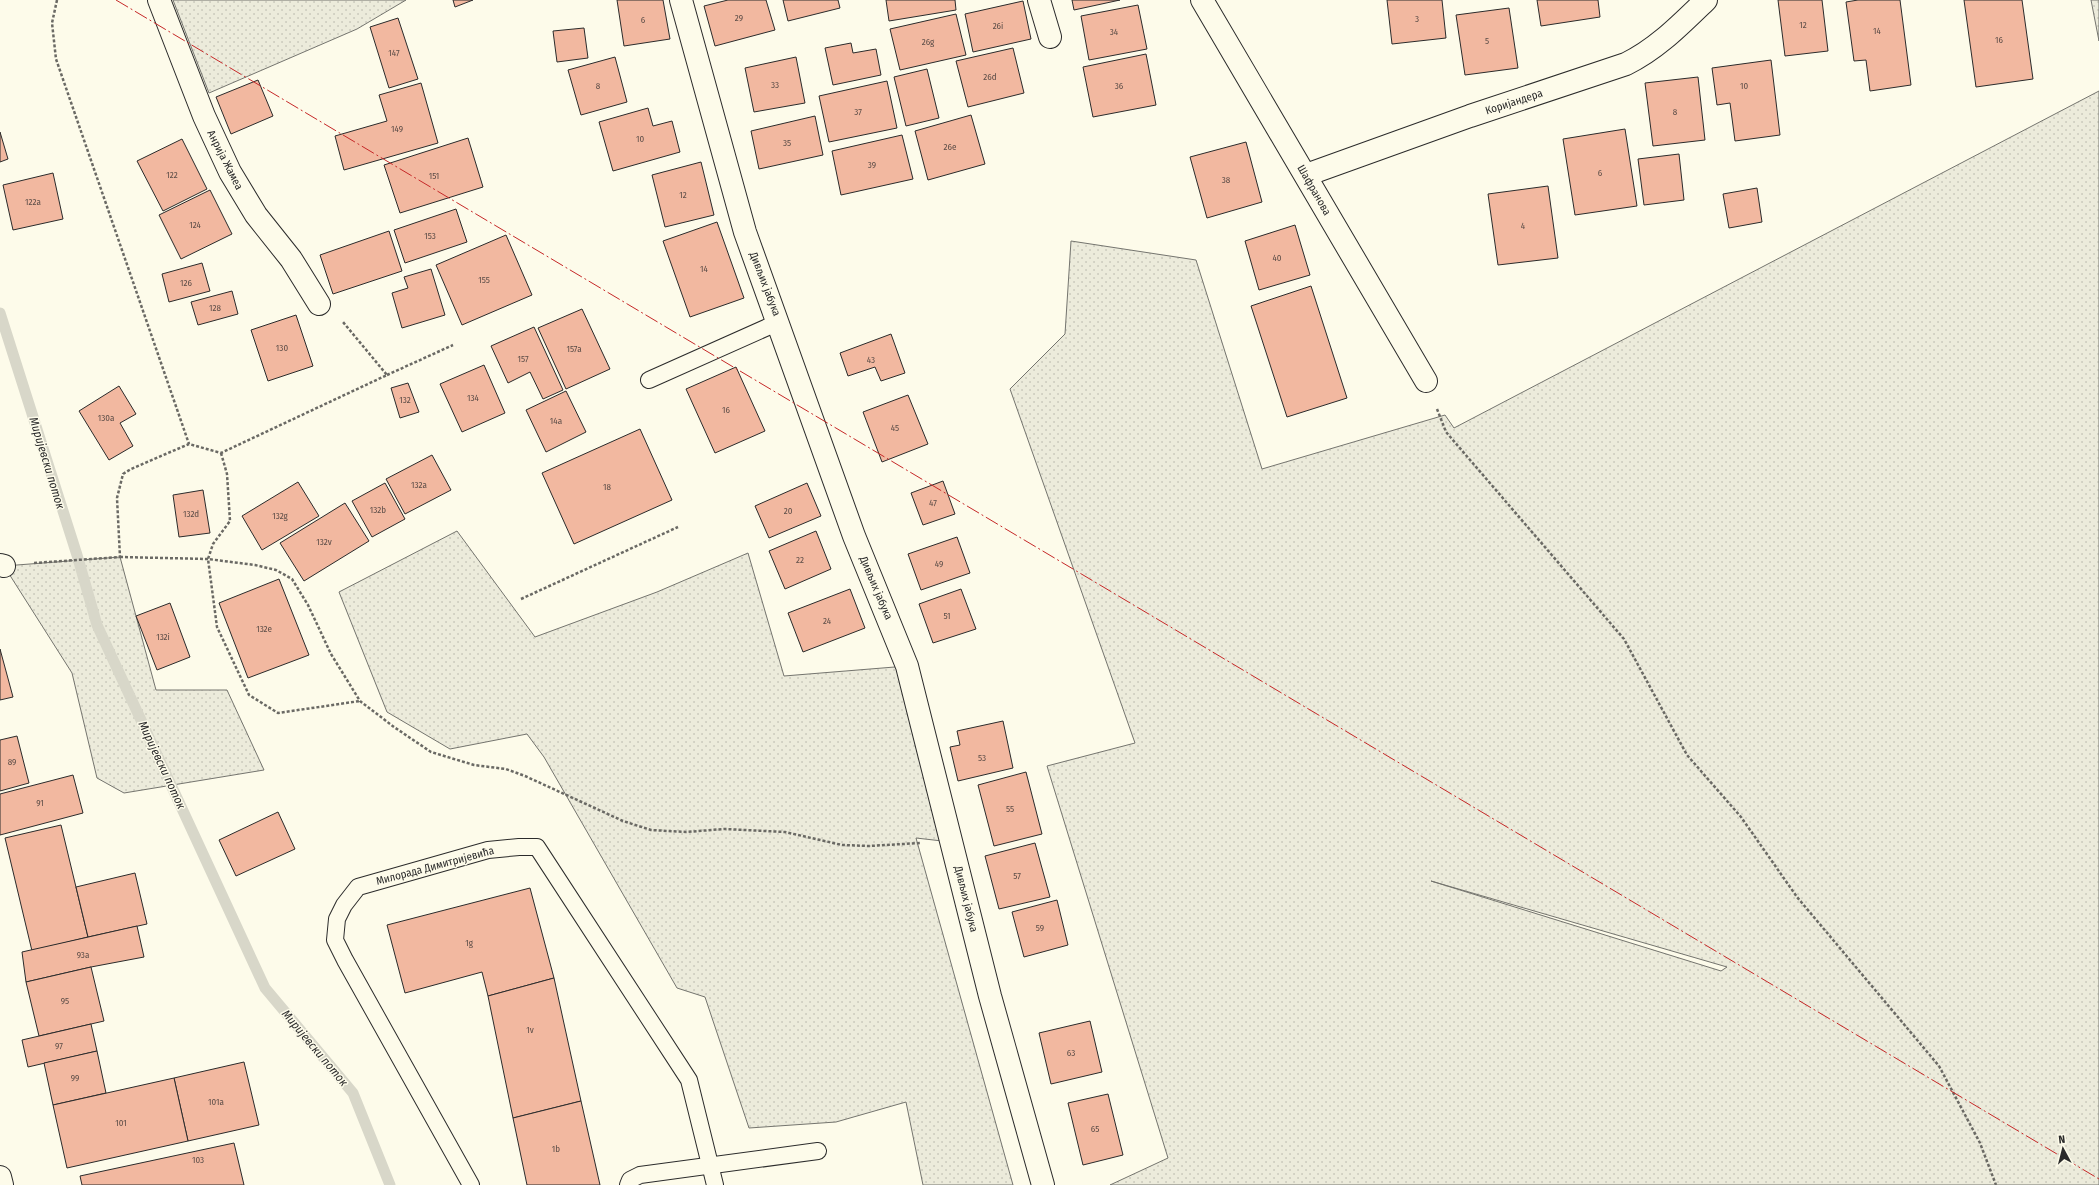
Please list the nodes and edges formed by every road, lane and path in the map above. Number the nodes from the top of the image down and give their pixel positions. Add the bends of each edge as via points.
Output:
1 (56, 0) edge
2 (159, 0) edge
3 (681, 0) edge
4 (1039, 0) edge
5 (1202, 0) edge
6 (1706, 0) edge
7 (1050, 37) dead end
8 (1306, 175) junction
9 (319, 304) joint
10 (779, 322) junction
11 (453, 345) dead end
12 (387, 375) junction
13 (649, 380) dead end
14 (1426, 380) joint
15 (190, 444) junction
16 (221, 453) junction
17 (678, 527) dead end
18 (120, 557) junction
19 (208, 559) junction
20 (54, 562) dead end
21 (521, 599) dead end
22 (360, 701) junction
23 (951, 842) junction
24 (818, 1151) dead end
25 (712, 1164) junction
26 (0, 1177) edge
27 (2, 1185) edge
28 (471, 1185) edge
29 (628, 1185) edge
30 (716, 1185) edge
31 (1043, 1185) edge
32 (1996, 1185) edge

1 - 15 path via 52,23 56,59
2 - 9 street, Анрија Жамеа via 204,116 230,172 256,215 297,268
3 - 10 street, Дивљих јабука via 745,232
4 - 7 street
5 - 8 street, Шафранова
6 - 8 street, Коријандера via 1665,39 1644,55 1626,64
8 - 14 street, Шафранова
9 - 12 path via 341,319
10 - 13 lane
10 - 23 street, Дивљих јабука via 851,529 907,666
11 - 12 path
12 - 16 path
14 - 32 path via 1446,432 1624,639 1688,755 1741,816 1797,897 1939,1066 1980,1143
15 - 16 path
15 - 18 path via 123,474 117,498
16 - 19 path via 227,474 230,521 213,544
17 - 21 path
18 - 19 path
18 - 20 path
19 - 22 path via 276,570 292,579 308,605 331,654
19 - 22 path via 217,627 249,695 278,713
22 - 23 path via 431,752 474,765 506,769 623,821 651,830 686,832 755,829 785,832 849,845
23 - 31 street, Дивљих јабука via 990,996
24 - 25 lane
25 - 28 lane, Милорада Димитријевића via 689,1080 537,847 519,847 488,850 358,887 337,919 335,940 345,960
25 - 29 lane via 640,1175 630,1180
25 - 30 lane, Милорада Димитријевића
26 - 27 street

